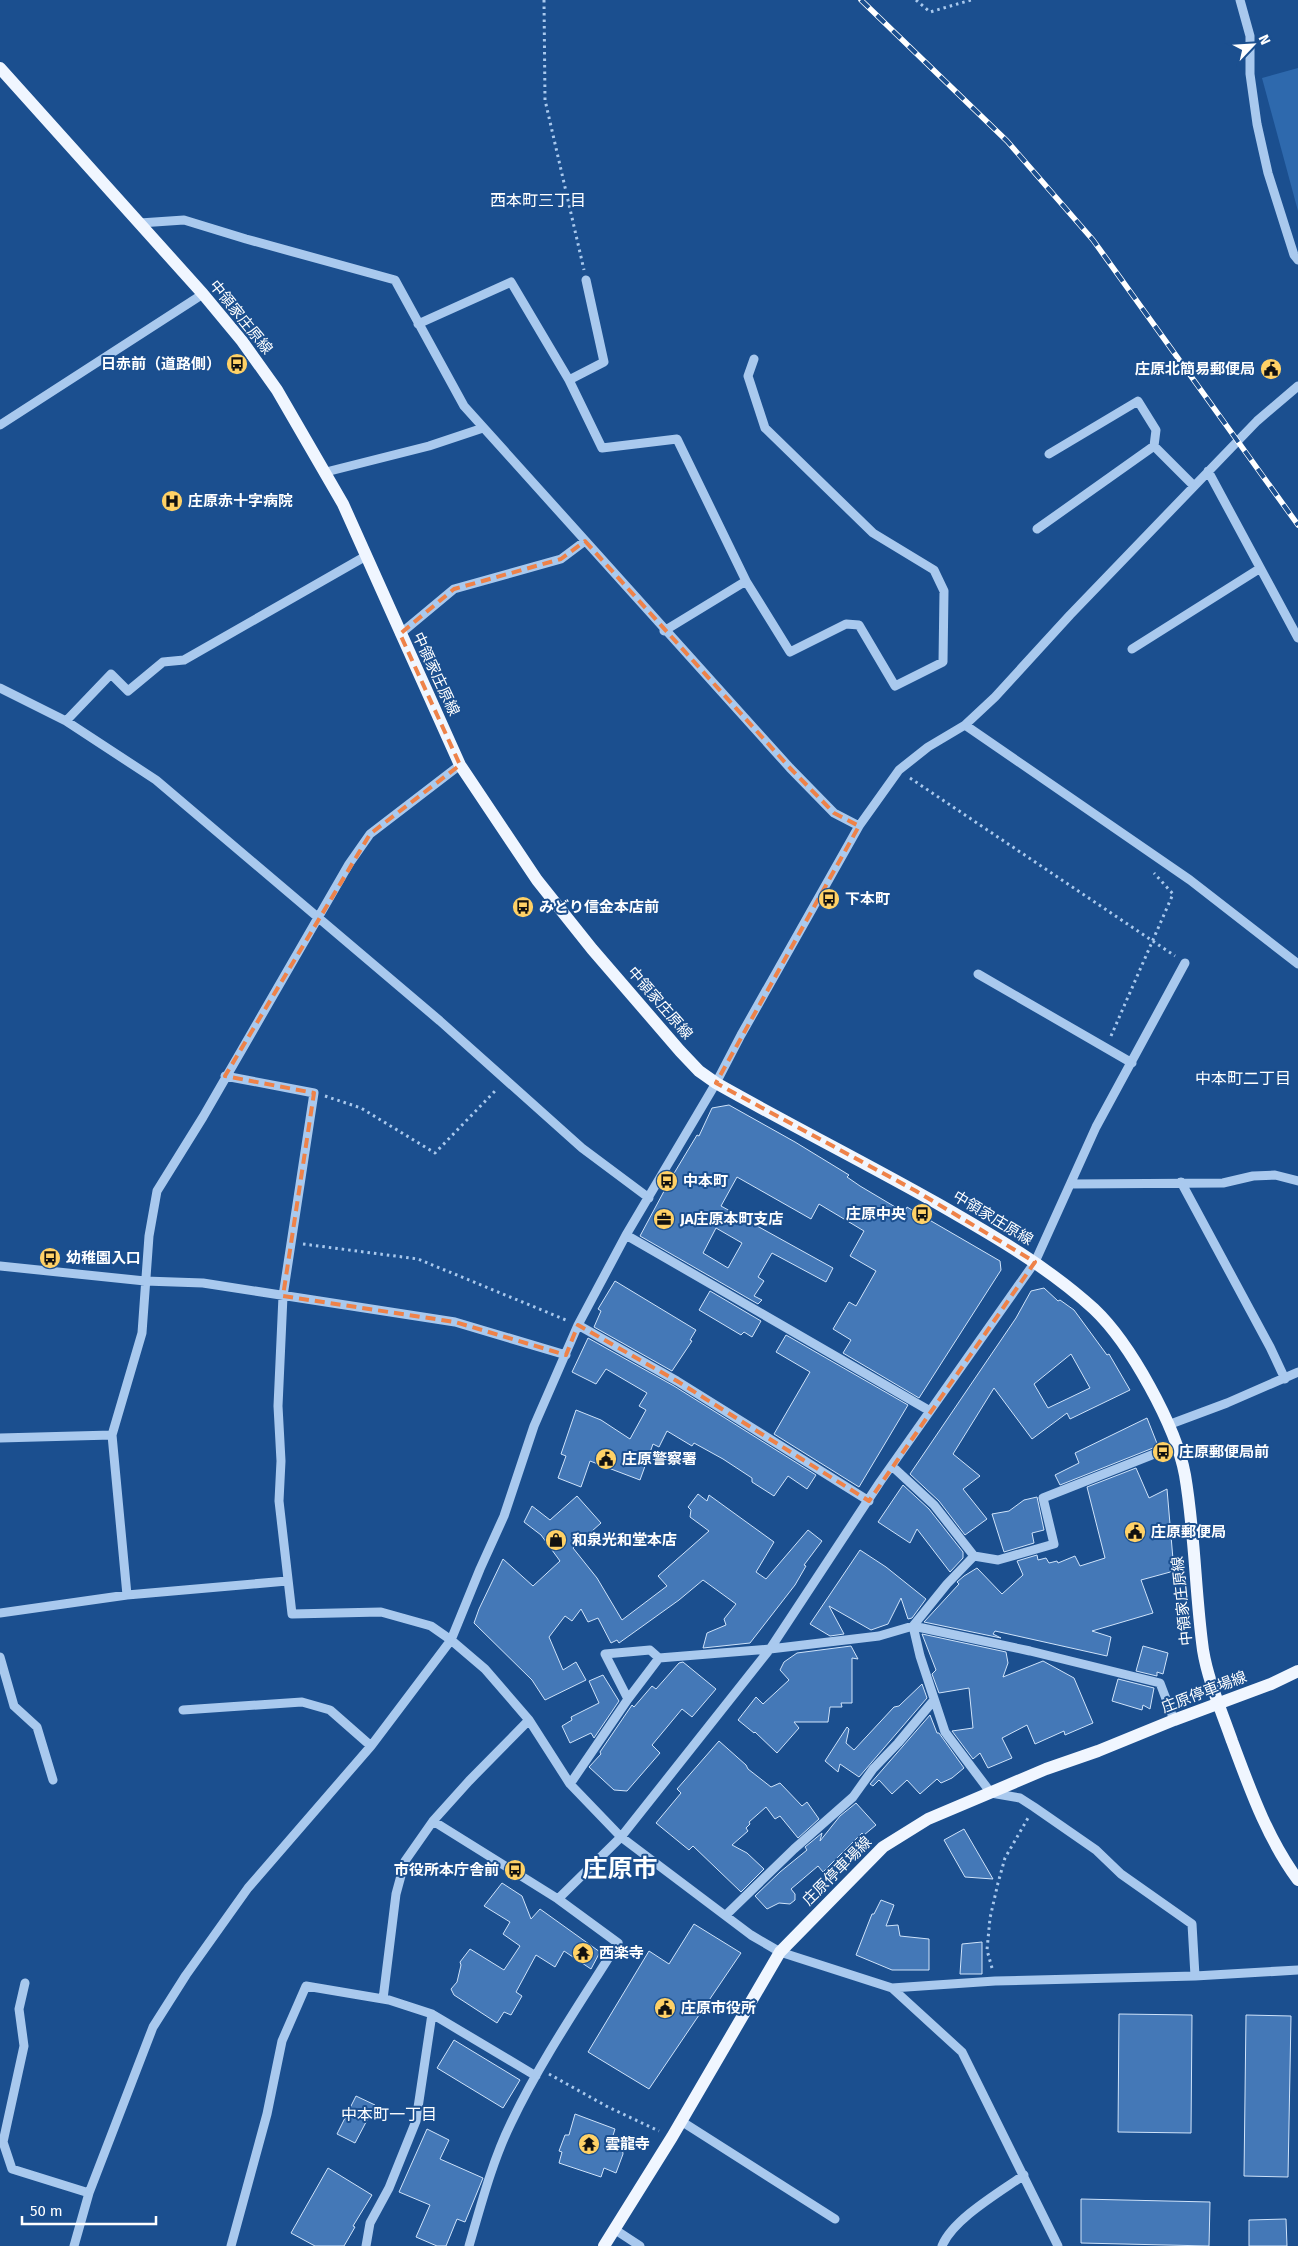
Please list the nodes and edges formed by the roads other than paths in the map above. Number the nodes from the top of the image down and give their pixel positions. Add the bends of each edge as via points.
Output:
1 (1240, 0) edge
2 (0, 68) edge
3 (140, 223) junction
4 (1298, 260) edge
5 (586, 280) road end
6 (203, 294) junction
7 (418, 324) junction
8 (754, 359) dead end
9 (569, 380) junction
10 (1298, 386) edge
11 (0, 425) edge
12 (483, 428) junction
13 (1154, 446) junction
14 (1049, 454) dead end
15 (1208, 471) junction
16 (326, 472) junction
17 (1194, 486) junction
18 (1037, 529) dead end
19 (585, 541) junction
20 (366, 556) junction
21 (1259, 569) junction
22 (746, 581) junction
23 (664, 631) junction
24 (400, 634) junction
25 (1298, 638) edge
26 (1132, 649) dead end
27 (0, 688) edge
28 (66, 720) junction
29 (966, 725) junction
30 (460, 765) junction
31 (859, 826) junction
32 (317, 918) junction
33 (1186, 963) road end
34 (1298, 964) edge
35 (978, 974) dead end
36 (1132, 1063) junction
37 (225, 1076) junction
38 (716, 1083) junction
39 (1298, 1181) edge
40 (1181, 1182) junction
41 (1071, 1184) junction
42 (649, 1198) junction
43 (626, 1235) junction
44 (1035, 1262) junction
45 (0, 1266) edge
46 (145, 1281) junction
47 (283, 1296) junction
48 (578, 1325) junction
49 (566, 1355) junction
50 (1298, 1372) edge
51 (1285, 1378) junction
52 (930, 1412) junction
53 (1168, 1425) junction
54 (112, 1435) junction
55 (0, 1438) edge
56 (1177, 1445) junction
57 (893, 1467) junction
58 (870, 1501) junction
59 (974, 1556) junction
60 (287, 1581) junction
61 (127, 1595) junction
62 (0, 1613) edge
63 (913, 1626) junction
64 (451, 1640) junction
65 (770, 1649) junction
66 (0, 1657) edge
67 (659, 1658) junction
68 (1298, 1671) edge
69 (628, 1699) junction
70 (934, 1700) junction
71 (1218, 1704) junction
72 (183, 1710) dead end
73 (529, 1720) junction
74 (1174, 1720) junction
75 (371, 1746) junction
76 (53, 1780) dead end
77 (570, 1784) junction
78 (991, 1793) junction
79 (433, 1821) junction
80 (621, 1837) junction
81 (1298, 1880) edge
82 (558, 1899) junction
83 (726, 1916) junction
84 (780, 1952) junction
85 (1298, 1970) edge
86 (1195, 1976) junction
87 (24, 1983) dead end
88 (892, 1988) junction
89 (383, 1999) junction
90 (432, 2014) junction
91 (538, 2072) junction
92 (681, 2121) junction
93 (1024, 2175) junction
94 (89, 2193) junction
95 (835, 2219) dead end
96 (614, 2229) junction
97 (74, 2246) edge
98 (231, 2246) edge
99 (366, 2246) edge
100 (469, 2246) edge
101 (604, 2246) edge
102 (640, 2246) edge
103 (942, 2246) edge
104 (1058, 2246) edge

1 - 4 street via 1250,36 1250,74 1268,173
2 - 3 main road, 中領家庄原線
3 - 6 main road, 中領家庄原線
3 - 7 street via 184,220 395,280
5 - 9 street via 604,362
6 - 11 street
6 - 16 main road, 中領家庄原線 via 277,390
7 - 9 street via 511,282
7 - 12 street via 464,406
8 - 22 street via 748,376 765,428 873,533 934,570 944,591 943,662 895,686 859,625 846,624 790,652
9 - 22 street via 602,448 677,439
10 - 15 street via 1257,421
12 - 16 street via 429,446
12 - 19 street
13 - 14 street via 1156,430 1138,401
13 - 17 street
13 - 18 street
15 - 17 street
15 - 21 street
16 - 20 main road, 中領家庄原線
17 - 29 street
19 - 23 street
19 - 24 street via 561,559 454,589
20 - 24 main road, 中領家庄原線
20 - 28 street via 184,660 163,662 128,691 112,674
21 - 25 street
21 - 26 street
22 - 23 street
23 - 31 street via 834,813
24 - 30 main road, 中領家庄原線
27 - 28 street
28 - 32 street via 156,780
29 - 31 street via 928,747 899,770
29 - 34 street via 1163,861
30 - 32 street via 370,834
30 - 38 main road, 中領家庄原線 via 537,880 592,949 680,1051
31 - 38 street
32 - 37 street
32 - 42 street via 440,1021 582,1148
33 - 36 street
35 - 36 street
36 - 41 street via 1096,1127
37 - 46 street via 157,1191
37 - 47 street via 314,1093
38 - 42 street
38 - 44 main road, 中領家庄原線 via 916,1191
39 - 40 street via 1275,1175 1222,1182
40 - 41 street
40 - 51 street
41 - 44 street
42 - 43 street
43 - 48 street
43 - 52 street
44 - 52 street
44 - 53 main road, 中領家庄原線 via 1095,1310 1124,1344
45 - 46 street
46 - 47 street via 203,1283
46 - 54 street via 142,1333
47 - 49 street via 455,1322
47 - 60 street via 278,1406 279,1501
48 - 49 street
48 - 58 street via 677,1380
49 - 64 street via 534,1426 504,1516
50 - 51 street
51 - 53 street
52 - 57 street
53 - 56 main road, 中領家庄原線
54 - 55 street
54 - 61 street
56 - 59 street via 1043,1498 1054,1544 998,1560
56 - 71 main road, 中領家庄原線 via 1189,1505 1204,1652
57 - 58 street
57 - 59 street via 934,1505
58 - 65 street
59 - 63 street
60 - 61 street
60 - 64 street via 292,1614 381,1612 431,1626
61 - 62 street
63 - 65 street via 879,1636
63 - 70 street
63 - 74 street via 1160,1683
64 - 73 street via 485,1670
64 - 75 street
65 - 67 street
65 - 80 street
66 - 76 street via 14,1706 37,1727
67 - 69 street
67 - 69 street via 650,1650 605,1654
68 - 71 main road, 庄原停車場線
69 - 77 street
70 - 78 street via 946,1732
70 - 83 street via 873,1769 853,1797
71 - 74 main road, 庄原停車場線
71 - 81 main road, 中領家庄原線 via 1257,1807
72 - 75 street via 302,1702 330,1710
73 - 77 street
73 - 79 street
74 - 78 main road, 庄原停車場線
75 - 94 street via 248,1888 153,2027
77 - 80 street
78 - 84 main road, 庄原停車場線 via 928,1819 883,1847
78 - 86 street via 1020,1798 1034,1807 1192,1924
79 - 82 street
79 - 89 street via 405,1861 396,1894
80 - 82 street
80 - 83 street
82 - 91 street via 618,1943
83 - 84 street
84 - 88 street
84 - 92 main road, 庄原停車場線
85 - 86 street
86 - 88 street via 996,1981
87 - 94 street via 18,2009 24,2046 4,2142 12,2169
88 - 93 street via 962,2052
89 - 90 street
89 - 98 street via 306,1986 282,2041 267,2114
90 - 91 street
90 - 99 street via 416,2121 389,2188 370,2223
91 - 100 street via 510,2125
92 - 95 street
92 - 96 main road, 庄原停車場線
93 - 103 street via 962,2220 944,2239
93 - 104 street
94 - 97 street
96 - 101 main road, 庄原停車場線
96 - 102 street

